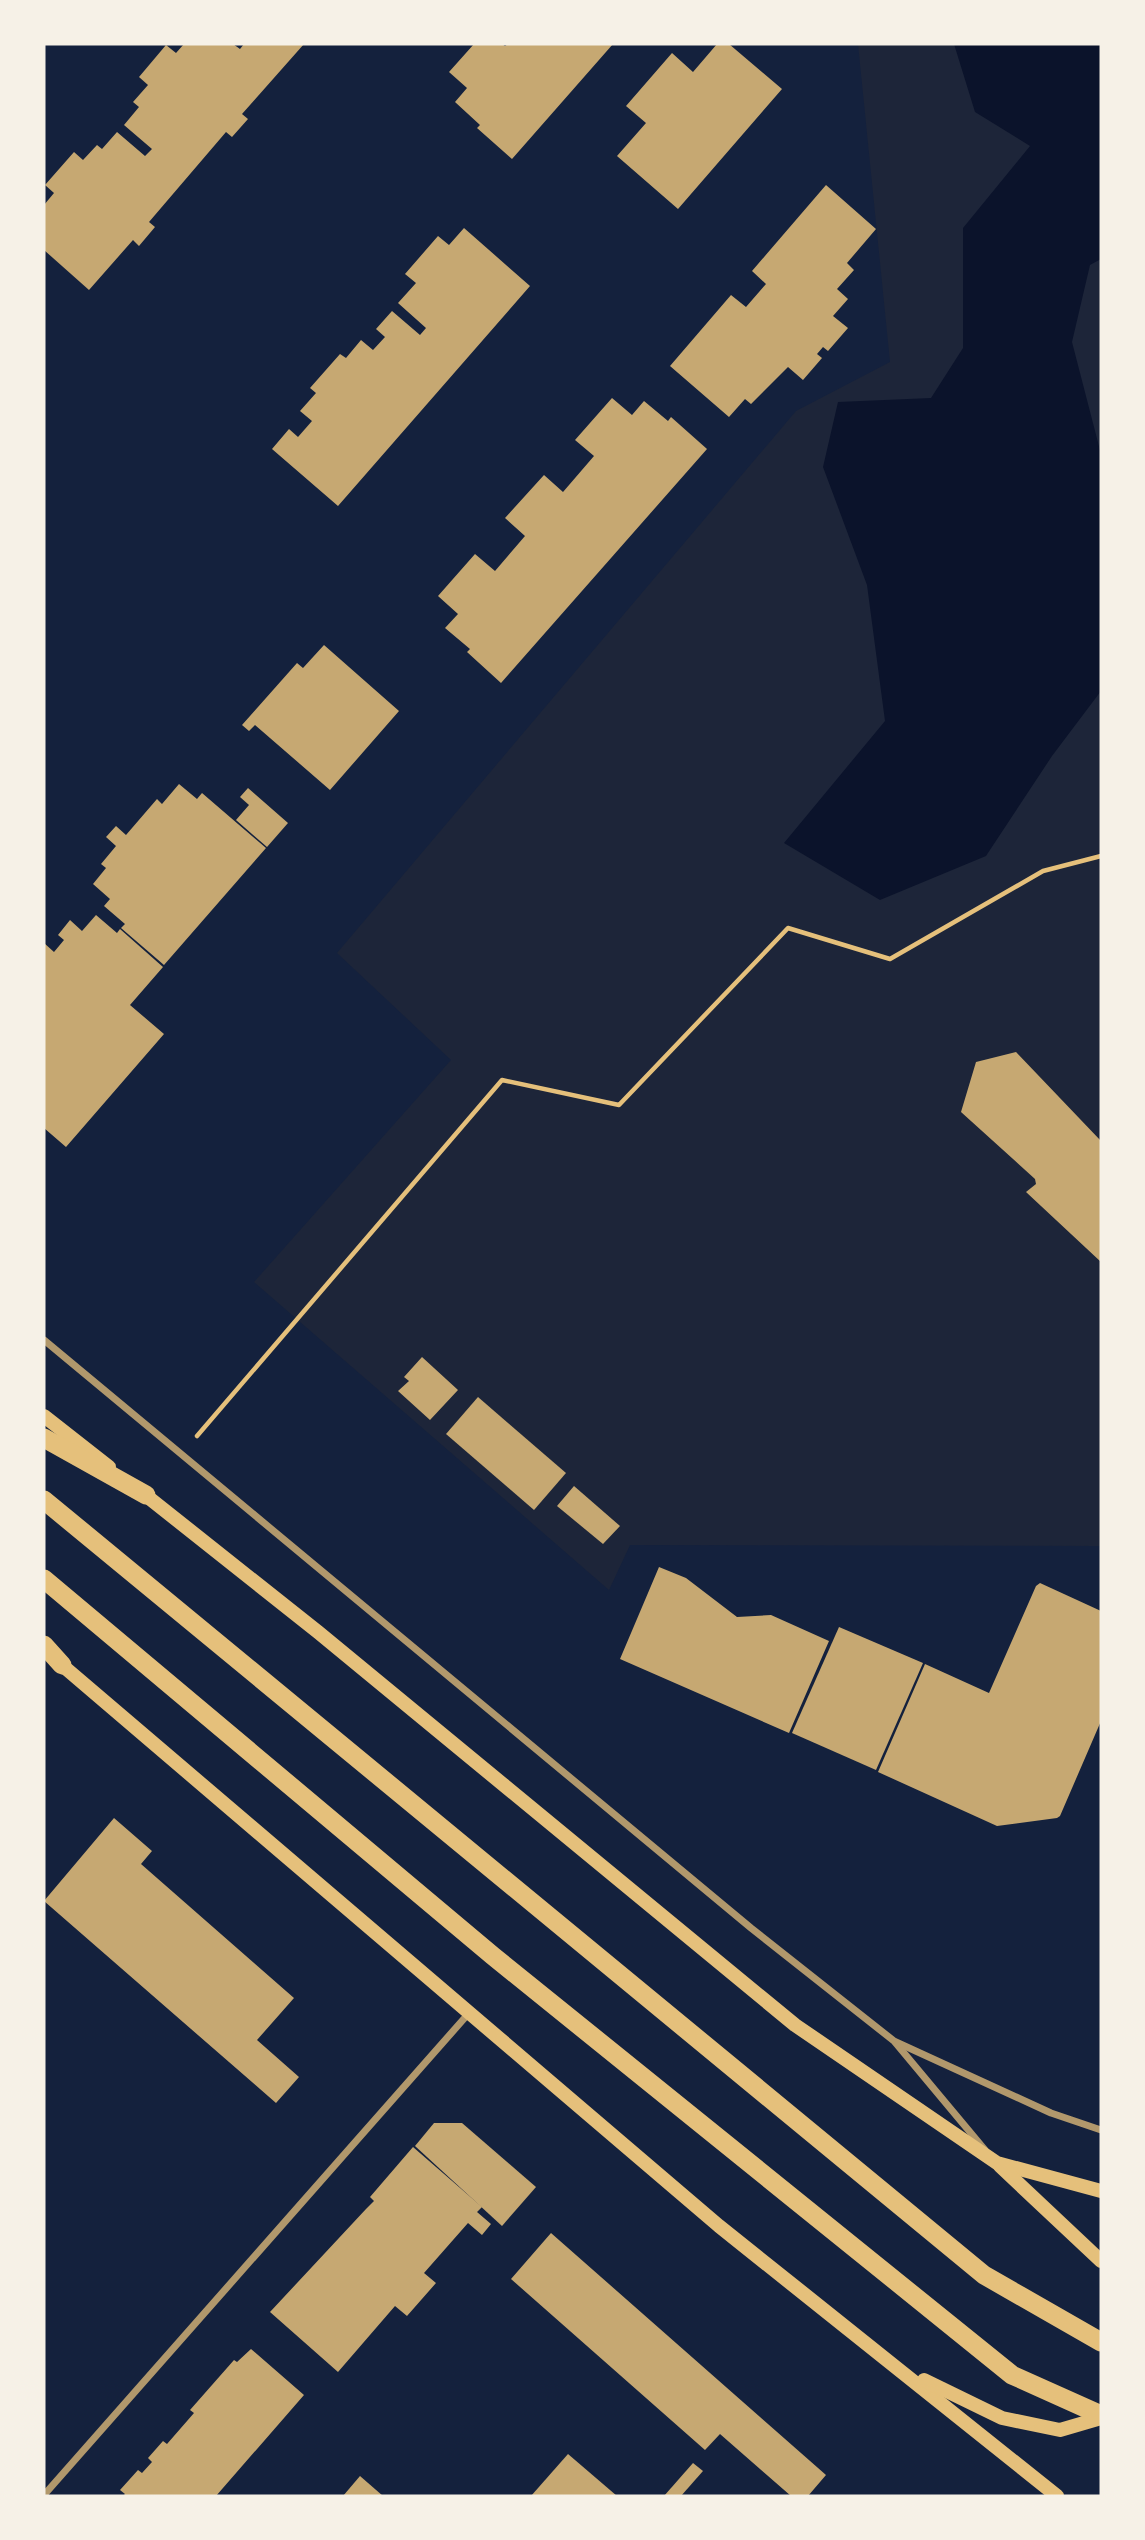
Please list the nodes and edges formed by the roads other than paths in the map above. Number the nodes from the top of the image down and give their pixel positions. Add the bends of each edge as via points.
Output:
1 (44, 1340) edge
2 (44, 1416) edge
3 (44, 1438) edge
4 (146, 1495) junction
5 (44, 1500) edge
6 (44, 1579) edge
7 (44, 1645) edge
8 (44, 1650) edge
9 (62, 1665) junction
10 (469, 2013) junction
11 (894, 2041) junction
12 (1101, 2130) edge
13 (997, 2163) junction
14 (1101, 2191) edge
15 (1101, 2261) edge
16 (1101, 2342) edge
17 (900, 2369) junction
18 (1101, 2416) edge
19 (44, 2495) edge
20 (1057, 2496) edge

1 - 11 street via 751,1928
2 - 4 main road
3 - 4 highway
4 - 13 main road via 795,2025
5 - 16 highway via 984,2275
6 - 18 highway via 493,1956 1012,2375
7 - 9 highway
8 - 9 main road
9 - 10 main road
10 - 17 main road via 719,2226
10 - 19 street
11 - 12 street via 1040,2108
11 - 13 street
13 - 14 main road
13 - 15 main road
17 - 18 main road via 1002,2418 1060,2430
17 - 20 main road

